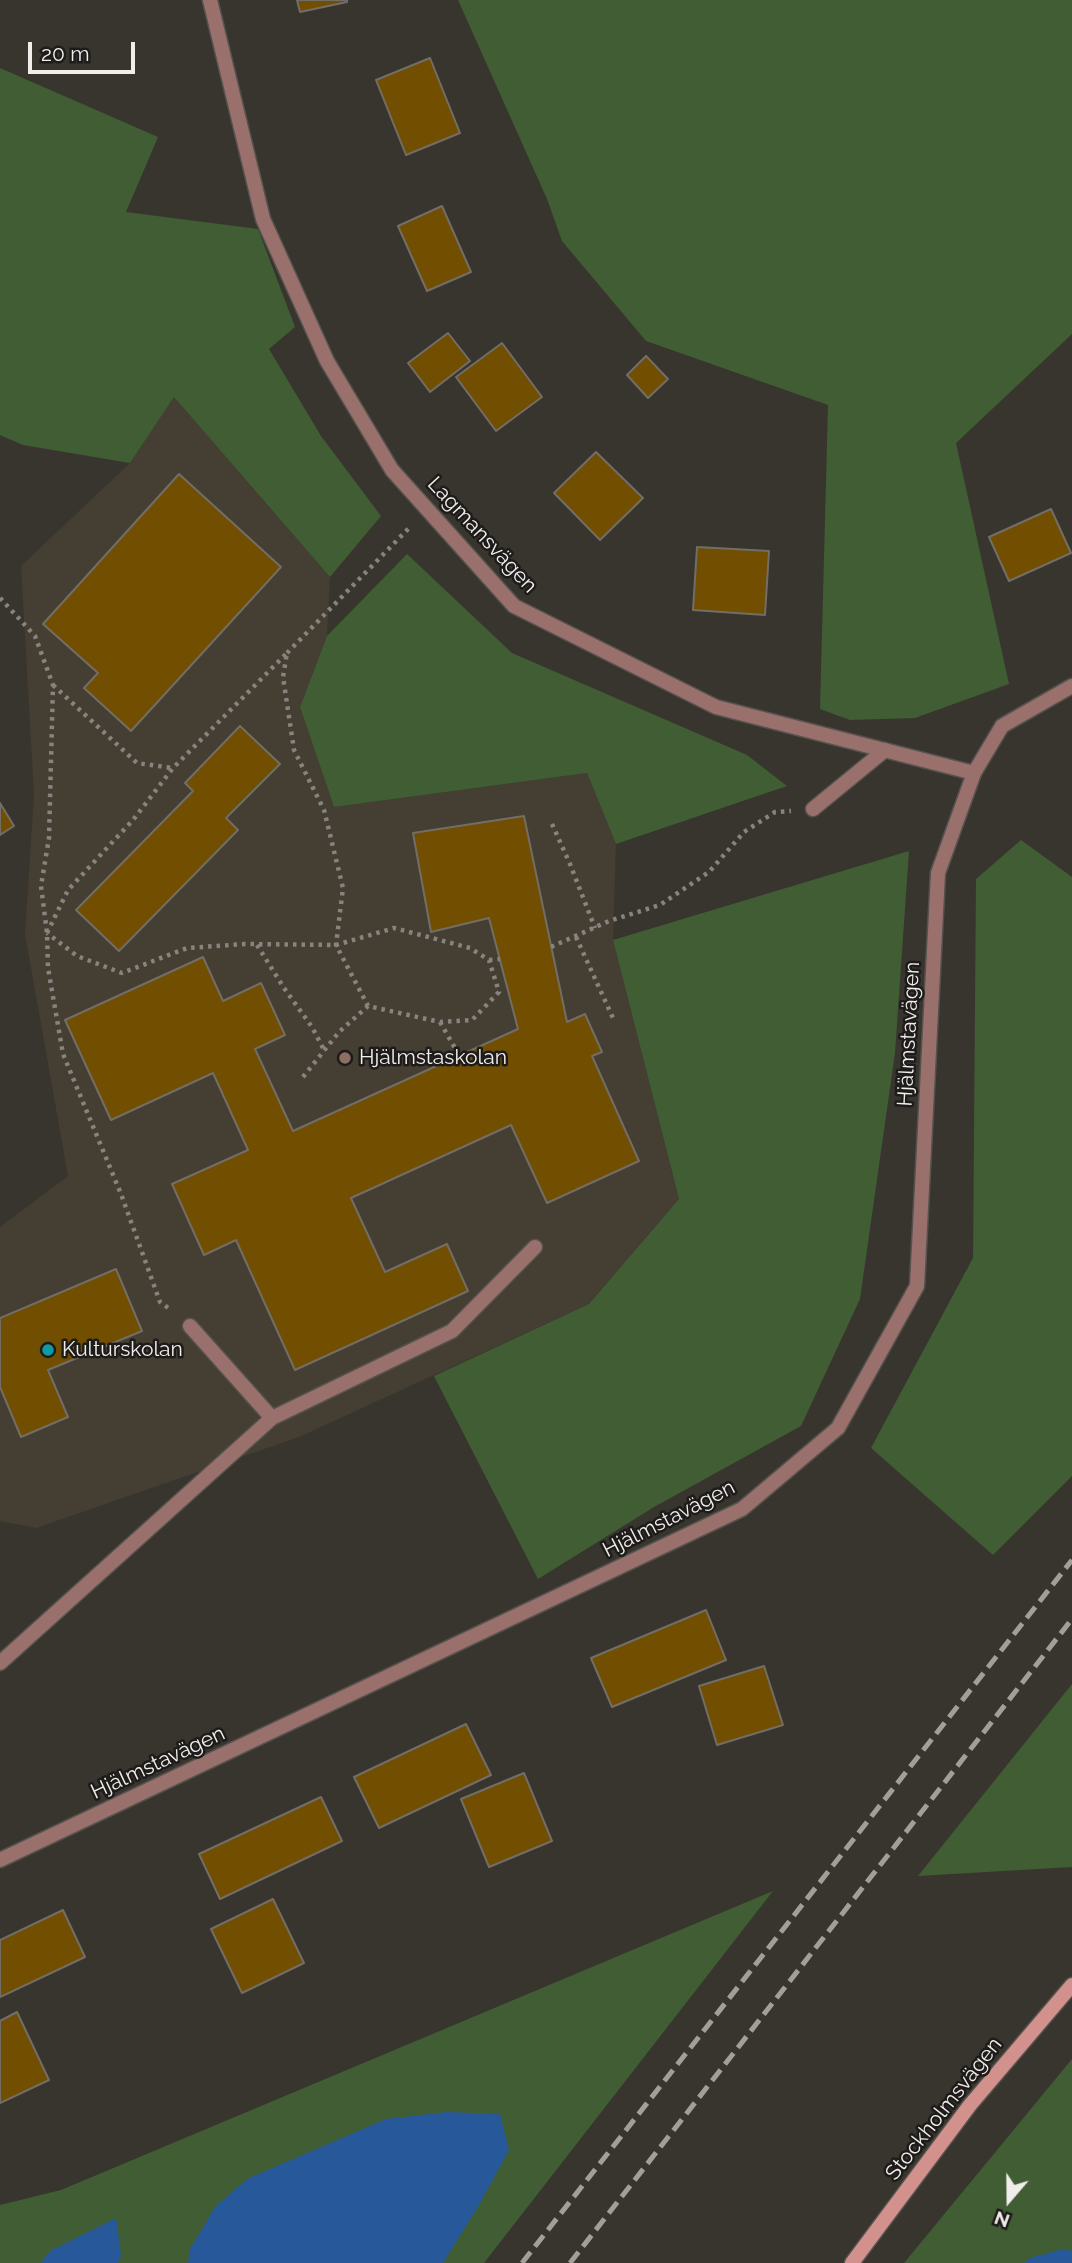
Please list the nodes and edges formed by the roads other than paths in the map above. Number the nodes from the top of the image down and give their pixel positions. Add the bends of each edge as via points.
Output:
1 (210, 0) edge
2 (1072, 686) edge
3 (885, 750) junction
4 (974, 773) junction
5 (813, 809) road end
6 (535, 1247) dead end
7 (190, 1326) road end
8 (272, 1418) junction
9 (0, 1663) edge
10 (0, 1860) edge
11 (1072, 1985) edge
12 (852, 2263) edge

1 - 3 street, Lagmansvägen via 263,219 327,361 392,470 514,606 716,707
2 - 4 street via 1002,726
3 - 4 street, Lagmansvägen
3 - 5 street
4 - 10 street, Hjälmstavägen via 938,873 917,1286 838,1428 742,1509
6 - 8 street via 452,1331
7 - 8 street
8 - 9 street
11 - 12 main road, Stockholmsvägen via 970,2105

